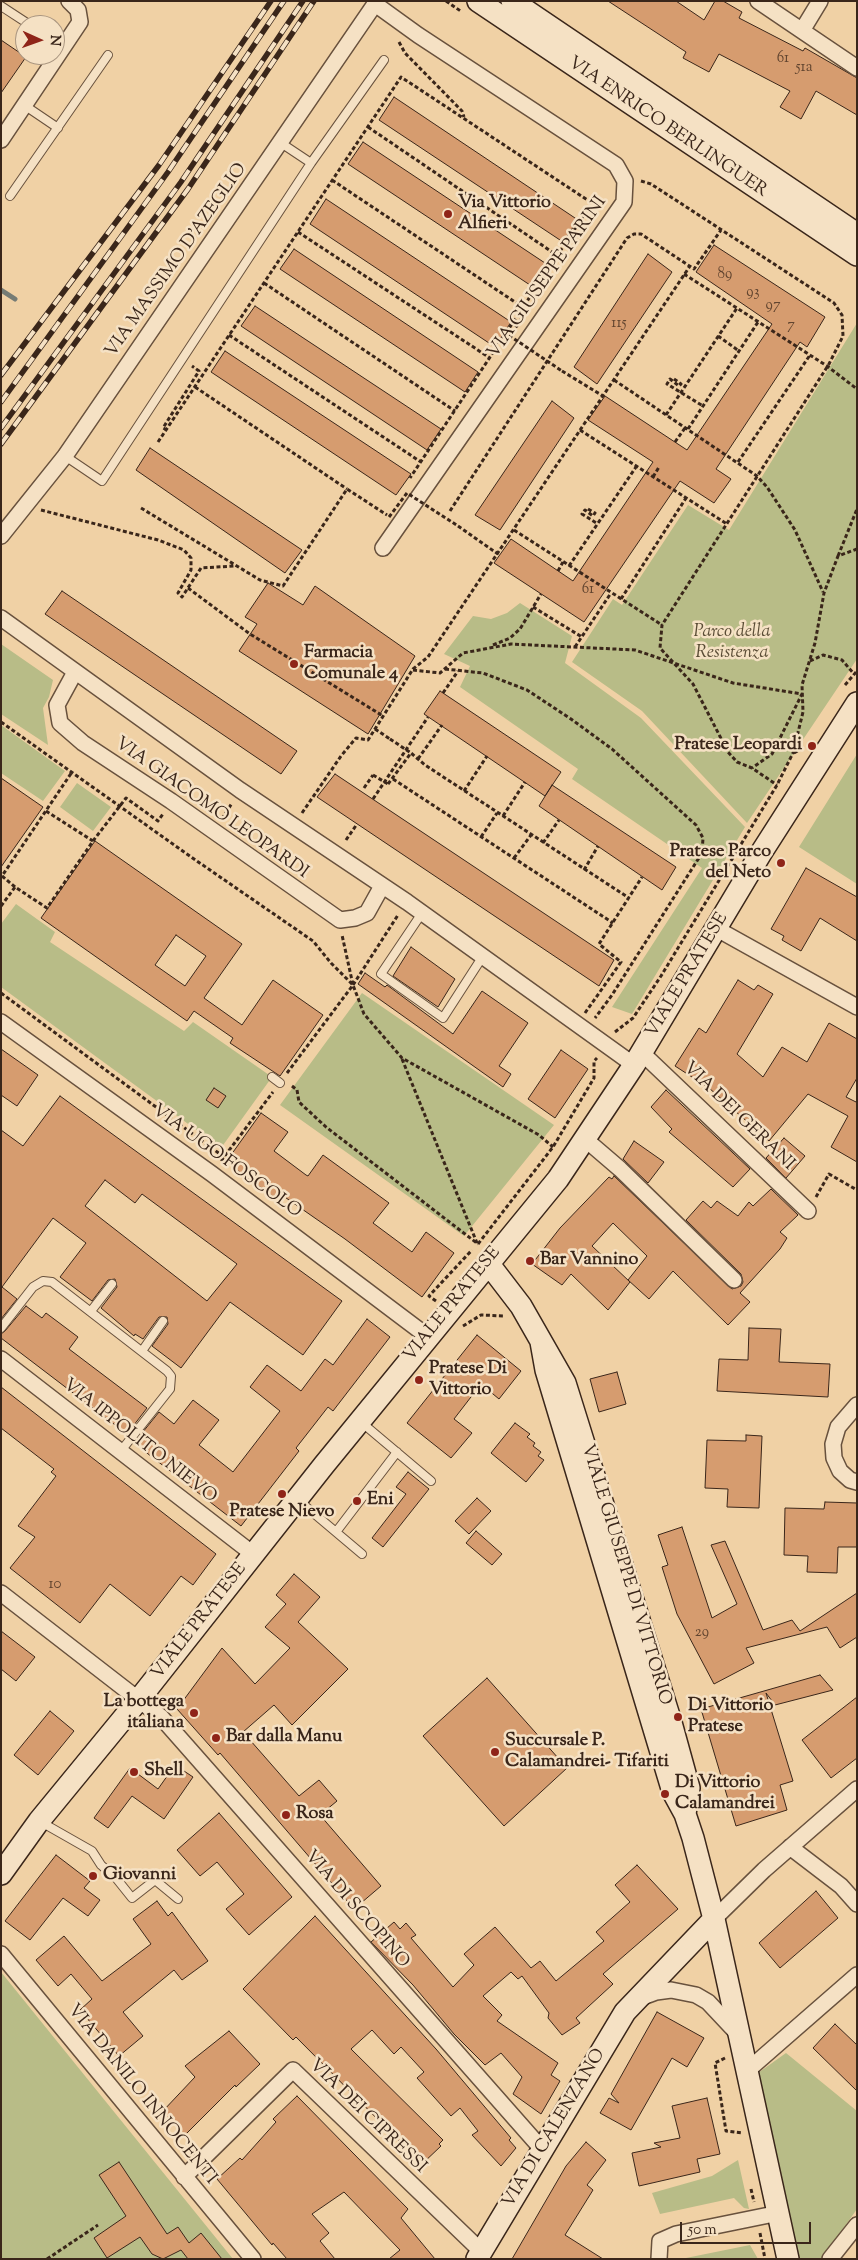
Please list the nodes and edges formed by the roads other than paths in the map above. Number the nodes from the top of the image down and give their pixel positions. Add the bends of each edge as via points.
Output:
1 (68, 1) edge
2 (478, 1) edge
3 (512, 1) edge
4 (758, 1) edge
5 (820, 1) edge
6 (376, 3) edge
7 (1, 6) edge
8 (15, 15) edge
9 (803, 29) junction
10 (108, 54) dead end
11 (384, 60) dead end
12 (857, 68) edge
13 (24, 106) junction
14 (58, 128) junction
15 (1, 140) edge
16 (281, 143) junction
17 (311, 163) junction
18 (10, 196) dead end
19 (857, 234) edge
20 (857, 255) edge
21 (65, 456) junction
22 (1, 536) edge
23 (383, 548) dead end
24 (1, 618) edge
25 (75, 672) junction
26 (851, 694) edge
27 (382, 886) junction
28 (422, 913) junction
29 (717, 929) junction
30 (483, 956) junction
31 (857, 1007) edge
32 (1, 1022) edge
33 (638, 1059) junction
34 (272, 1077) dead end
35 (282, 1080) road end
36 (580, 1148) junction
37 (808, 1210) road end
38 (488, 1263) junction
39 (734, 1280) dead end
40 (112, 1284) dead end
41 (91, 1311) junction
42 (163, 1321) dead end
43 (1, 1328) edge
44 (427, 1336) junction
45 (142, 1351) junction
46 (1, 1359) edge
47 (857, 1405) edge
48 (359, 1420) junction
49 (120, 1452) junction
50 (397, 1452) junction
51 (431, 1481) dead end
52 (857, 1482) edge
53 (297, 1499) junction
54 (336, 1532) junction
55 (253, 1554) junction
56 (362, 1554) dead end
57 (1, 1592) edge
58 (140, 1698) junction
59 (857, 1789) edge
60 (39, 1821) junction
61 (790, 1847) junction
62 (1, 1874) edge
63 (178, 1898) dead end
64 (857, 1904) edge
65 (714, 1919) junction
66 (1, 1954) edge
67 (857, 1975) edge
68 (634, 2001) junction
69 (742, 2039) junction
70 (748, 2070) junction
71 (541, 2148) junction
72 (184, 2177) junction
73 (778, 2213) junction
74 (857, 2225) edge
75 (479, 2255) edge
76 (253, 2259) edge
77 (659, 2259) edge
78 (788, 2259) edge
79 (830, 2259) edge

1 - 13 street via 78,10 80,22
2 - 20 main road, VIA ENRICO BERLINGUER
3 - 19 main road, VIA ENRICO BERLINGUER
4 - 9 street
5 - 9 street
6 - 16 street, VIA MASSIMO D'AZEGLIO
6 - 23 street, VIA GIUSEPPE PARINI via 426,40 616,165 625,180 624,202
7 - 8 lane
9 - 12 street
10 - 14 lane
11 - 17 lane
13 - 14 lane
13 - 15 street
14 - 18 lane
16 - 17 lane
16 - 21 street, VIA MASSIMO D'AZEGLIO
17 - 21 lane via 102,481
21 - 22 street, VIA MASSIMO D'AZEGLIO
24 - 25 street, VIA GIACOMO LEOPARDI
25 - 27 street, VIA GIACOMO LEOPARDI
25 - 27 street, VIA GIACOMO LEOPARDI via 57,705 60,723 83,743 340,920 367,913
26 - 29 main road, VIALE PRATESE via 818,761
27 - 28 street, VIA GIACOMO LEOPARDI
28 - 30 street, VIA GIACOMO LEOPARDI
28 - 30 lane via 381,974 443,1018
29 - 31 street
29 - 33 main road, VIALE PRATESE
30 - 33 street, VIA GIACOMO LEOPARDI via 586,1030
32 - 44 street, VIA UGO FOSCOLO via 212,1174
33 - 36 main road, VIALE PRATESE
33 - 37 street, VIA DEI GERANI
34 - 35 lane
36 - 38 main road, VIALE PRATESE
36 - 39 street via 620,1169
38 - 44 main road, VIALE PRATESE
38 - 65 main road, VIALE GIUSEPPE DI VITTORIO via 521,1306 541,1342 546,1370 673,1792 685,1814
40 - 41 lane
41 - 43 lane via 52,1282 43,1281 33,1287
41 - 45 lane
42 - 45 lane
44 - 48 main road, VIALE PRATESE
45 - 49 lane via 167,1371 172,1382 167,1394
46 - 49 street, VIA IPPOLITO NIEVO
47 - 52 street via 838,1427 833,1444 834,1458 840,1471
48 - 50 lane
48 - 53 main road, VIALE PRATESE
49 - 55 street, VIA IPPOLITO NIEVO
50 - 51 lane
50 - 54 lane
53 - 54 lane
53 - 55 main road, VIALE PRATESE
54 - 56 lane
55 - 58 main road, VIALE PRATESE
57 - 58 street, VIA DI SCOPINO
58 - 60 main road, VIALE PRATESE
58 - 71 street, VIA DI SCOPINO via 161,1717
59 - 61 street
60 - 62 main road, VIALE PRATESE
60 - 63 lane via 92,1851 132,1898 155,1880
61 - 64 street via 841,1886
61 - 65 street
65 - 68 main road, VIA DI CALENZANO
65 - 69 main road, VIALE GIUSEPPE DI VITTORIO
66 - 72 street, VIA DANILO INNOCENTI
67 - 70 street
68 - 69 street via 656,1992 684,1991 708,2002
68 - 71 main road, VIA DI CALENZANO
69 - 70 main road, VIALE GIUSEPPE DI VITTORIO
70 - 73 main road, VIALE GIUSEPPE DI VITTORIO
71 - 75 main road, VIA DI CALENZANO
72 - 75 street, VIA DEI CIPRESSI via 293,2070
72 - 76 street, VIA DANILO INNOCENTI
73 - 77 street via 676,2234 660,2241
73 - 78 main road, VIALE GIUSEPPE DI VITTORIO
74 - 79 street

